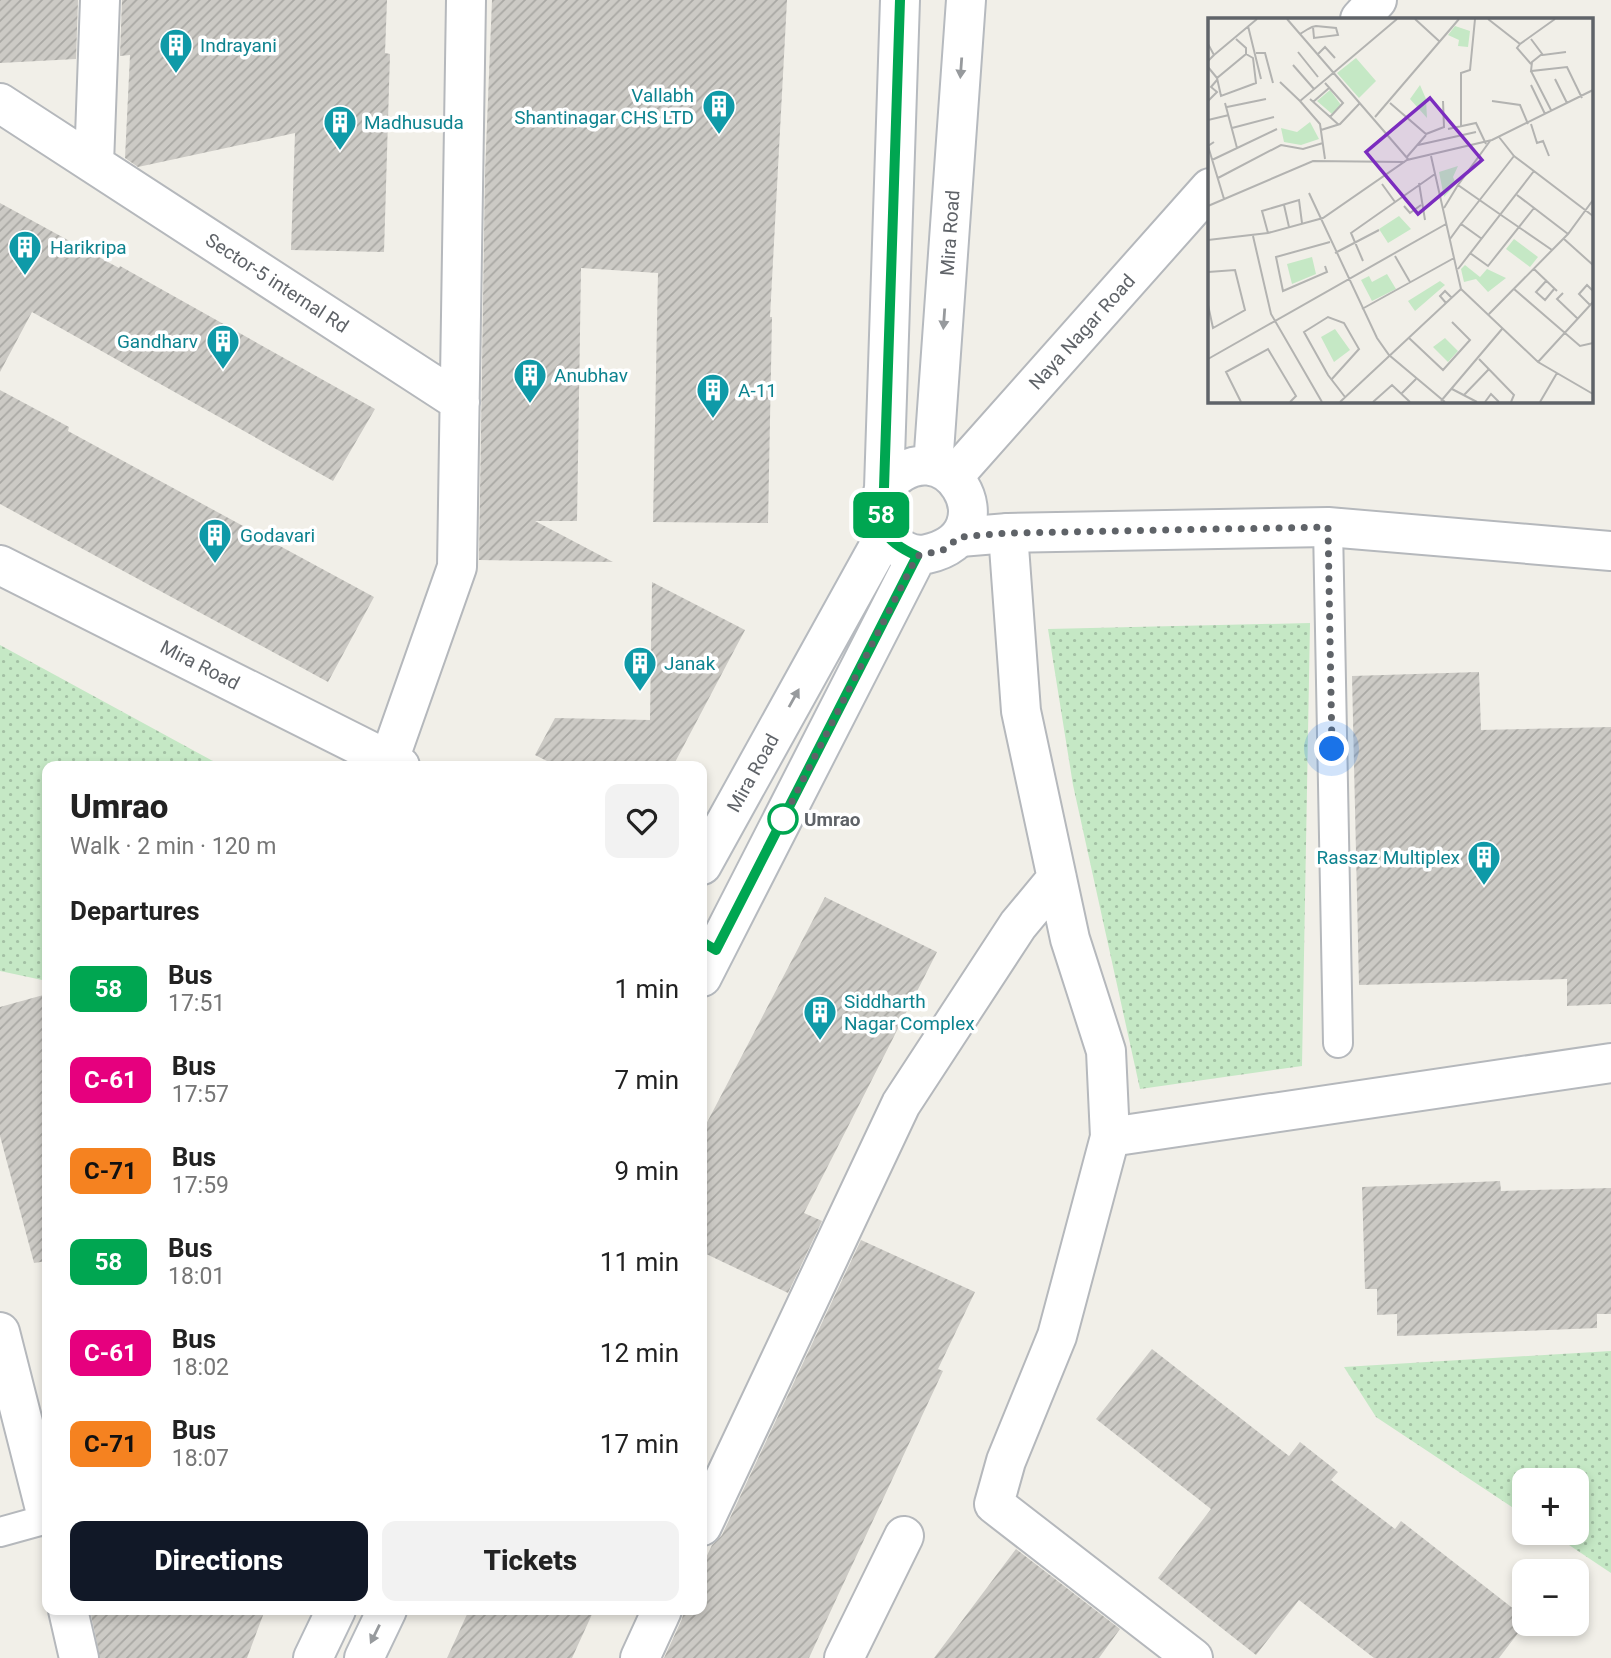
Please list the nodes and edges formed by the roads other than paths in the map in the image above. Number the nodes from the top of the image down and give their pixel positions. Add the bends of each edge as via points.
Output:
1 (100, 0) edge
2 (466, 0) edge
3 (900, 0) edge
4 (966, 0) edge
5 (1377, 0) edge
6 (1361, 18) edge
7 (0, 103) edge
8 (94, 164) junction
9 (1208, 190) edge
10 (460, 402) junction
11 (944, 471) junction
12 (884, 488) junction
13 (1328, 527) junction
14 (1008, 533) junction
15 (885, 535) junction
16 (960, 537) junction
17 (1611, 551) edge
18 (917, 556) junction
19 (0, 565) edge
20 (391, 761) edge
21 (396, 761) edge
22 (707, 856) edge
23 (1057, 877) junction
24 (707, 954) edge
25 (1338, 1044) dead end
26 (1611, 1063) edge
27 (1110, 1137) junction
28 (0, 1332) edge
29 (42, 1498) edge
30 (707, 1515) edge
31 (42, 1519) edge
32 (0, 1532) edge
33 (904, 1536) dead end
34 (69, 1615) edge
35 (334, 1615) edge
36 (385, 1615) edge
37 (660, 1615) edge
38 (79, 1658) edge
39 (313, 1658) edge
40 (364, 1658) edge
41 (640, 1658) edge
42 (844, 1658) edge
43 (1193, 1658) edge

1 - 8 street
2 - 10 street
3 - 12 street
4 -> 11 street, Mira Road
5 - 6 street
7 - 8 street, Sector-5 internal Rd
8 - 10 street, Sector-5 internal Rd
9 - 11 street, Naya Nagar Road
10 - 21 street via 457,567
11 - 12 street via 914,465 895,475
11 - 16 street, Mira Road via 966,495 968,517
12 - 15 street via 879,510
13 - 14 street
13 - 17 street
13 - 25 lane
14 - 16 street
14 - 23 street via 1021,711
15 - 18 street
22 -> 15 street, Mira Road
16 - 18 street via 943,550
18 - 24 street
19 - 20 street, Mira Road
23 - 27 street via 1070,939 1106,1051
23 - 30 street via 1018,925 901,1104
26 - 27 street
27 - 43 street via 1057,1336 1006,1461 994,1504
28 - 29 street
31 - 32 lane
33 - 42 street
34 - 38 street
35 - 39 street
36 -> 40 street
37 - 41 street

